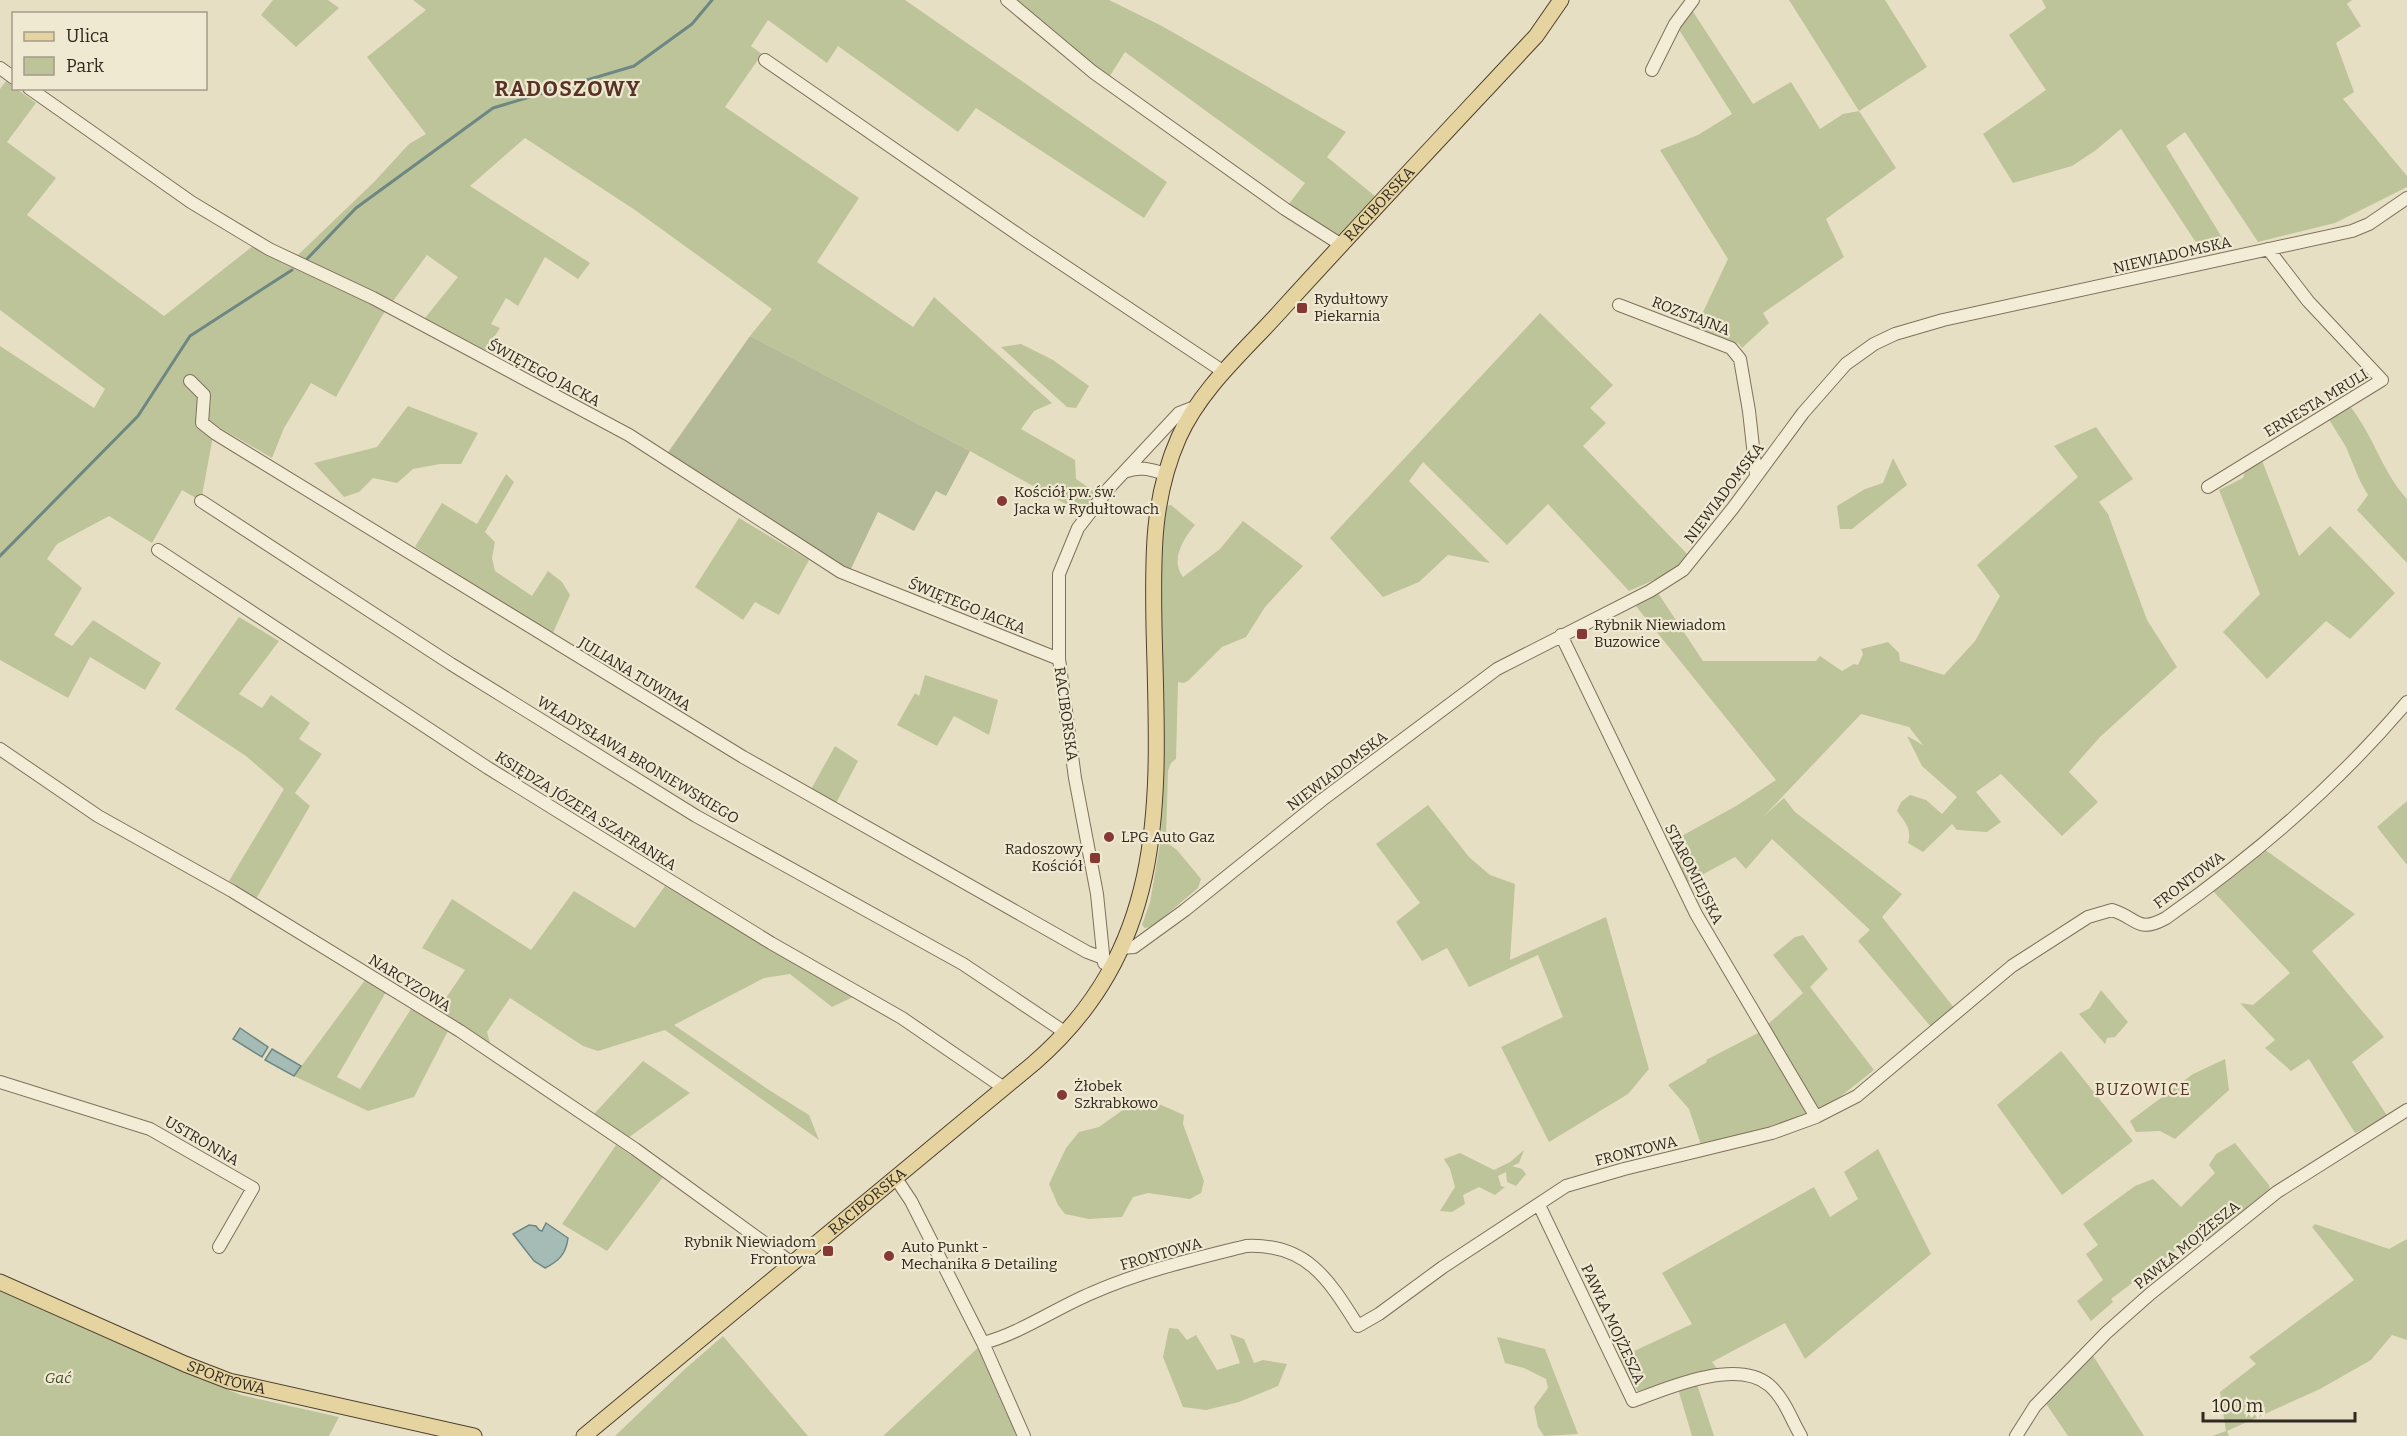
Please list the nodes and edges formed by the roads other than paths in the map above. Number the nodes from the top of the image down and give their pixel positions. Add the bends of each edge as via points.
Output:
1 (1007, 0) edge
2 (1561, 0) edge
3 (1693, 0) edge
4 (765, 60) dead end
5 (1652, 70) dead end
6 (32, 90) edge
7 (2407, 198) edge
8 (1340, 244) junction
9 (2268, 249) junction
10 (1618, 305) dead end
11 (1224, 372) junction
12 (190, 381) dead end
13 (1197, 406) junction
14 (1126, 472) junction
15 (1166, 474) junction
16 (1756, 474) junction
17 (2208, 487) dead end
18 (201, 501) dead end
19 (158, 550) dead end
20 (1561, 635) junction
21 (1059, 659) junction
22 (2407, 702) edge
23 (0, 749) edge
24 (1121, 948) junction
25 (1103, 957) junction
26 (1107, 975) junction
27 (1066, 1033) junction
28 (0, 1082) edge
29 (1004, 1088) junction
30 (2407, 1110) edge
31 (1816, 1117) junction
32 (899, 1182) junction
33 (1539, 1205) junction
34 (219, 1247) dead end
35 (792, 1263) junction
36 (0, 1282) edge
37 (983, 1343) junction
38 (466, 1436) edge
39 (474, 1436) edge
40 (584, 1436) edge
41 (1024, 1436) edge
42 (1801, 1436) edge
43 (2016, 1436) edge

1 - 8 street via 1093,72
2 - 8 main road, RACIBORSKA via 1536,36
3 - 5 street via 1675,24
4 - 11 street
6 - 21 street, ŚWIĘTEGO JACKA via 191,202 263,246 373,298 629,435 841,572
7 - 9 street, NIEWIADOMSKA via 2361,228
8 - 11 main road, RACIBORSKA
9 - 16 street, NIEWIADOMSKA via 1895,334 1846,364
9 - 17 street, ERNESTA MRULI via 2308,301 2382,380
10 - 16 street, ROZSTAJNA via 1737,352
11 - 13 main road, RACIBORSKA
12 - 25 street, JULIANA TUWIMA via 204,395 202,423 216,434 743,757 1087,952
13 - 14 street, RACIBORSKA via 1179,413
13 - 15 main road, RACIBORSKA via 1179,436
14 - 15 street via 1138,468
14 - 21 street, RACIBORSKA via 1078,528 1059,574
15 - 24 main road, RACIBORSKA via 1156,511 1153,550 1158,770 1154,823 1144,884
16 - 20 street, NIEWIADOMSKA via 1683,570 1650,591
18 - 27 street, WŁADYSŁAWA BRONIEWSKIEGO via 451,664 696,816 963,964
19 - 29 street, KSIĘDZA JÓZEFA SZAFRANKA via 498,774 771,943 902,1018
20 - 24 street, NIEWIADOMSKA via 1497,669 1322,800 1185,910 1134,947
20 - 31 street, STAROMIEJSKA via 1696,914
21 - 25 street, RACIBORSKA via 1075,778 1097,894
22 - 31 street, FRONTOWA via 2338,779 2265,842 2172,913 2144,926 2112,910 2088,916 2012,966 1857,1096
23 - 35 street, NARCYZOWA via 98,816 232,891 460,1031 635,1149
24 - 26 main road, RACIBORSKA
25 - 26 street, RACIBORSKA
26 - 27 main road, RACIBORSKA
27 - 29 main road, RACIBORSKA
28 - 34 street, USTRONNA via 150,1129 253,1188
29 - 32 main road, RACIBORSKA
30 - 43 street, PAWŁA MOJŻESZA via 2277,1192 2150,1294 2106,1332 2035,1406
31 - 33 street, FRONTOWA via 1772,1133 1566,1185
32 - 35 main road, RACIBORSKA
32 - 37 street
33 - 37 street, FRONTOWA via 1358,1326 1336,1290 1303,1258 1277,1248 1254,1246 1136,1275 1071,1302 1000,1339
33 - 42 street, PAWŁA MOJŻESZA via 1633,1401 1695,1378 1755,1376 1782,1400
35 - 40 main road, RACIBORSKA
36 - 38 main road, SPORTOWA via 229,1381
37 - 41 street
38 - 39 main road, SPORTOWA

